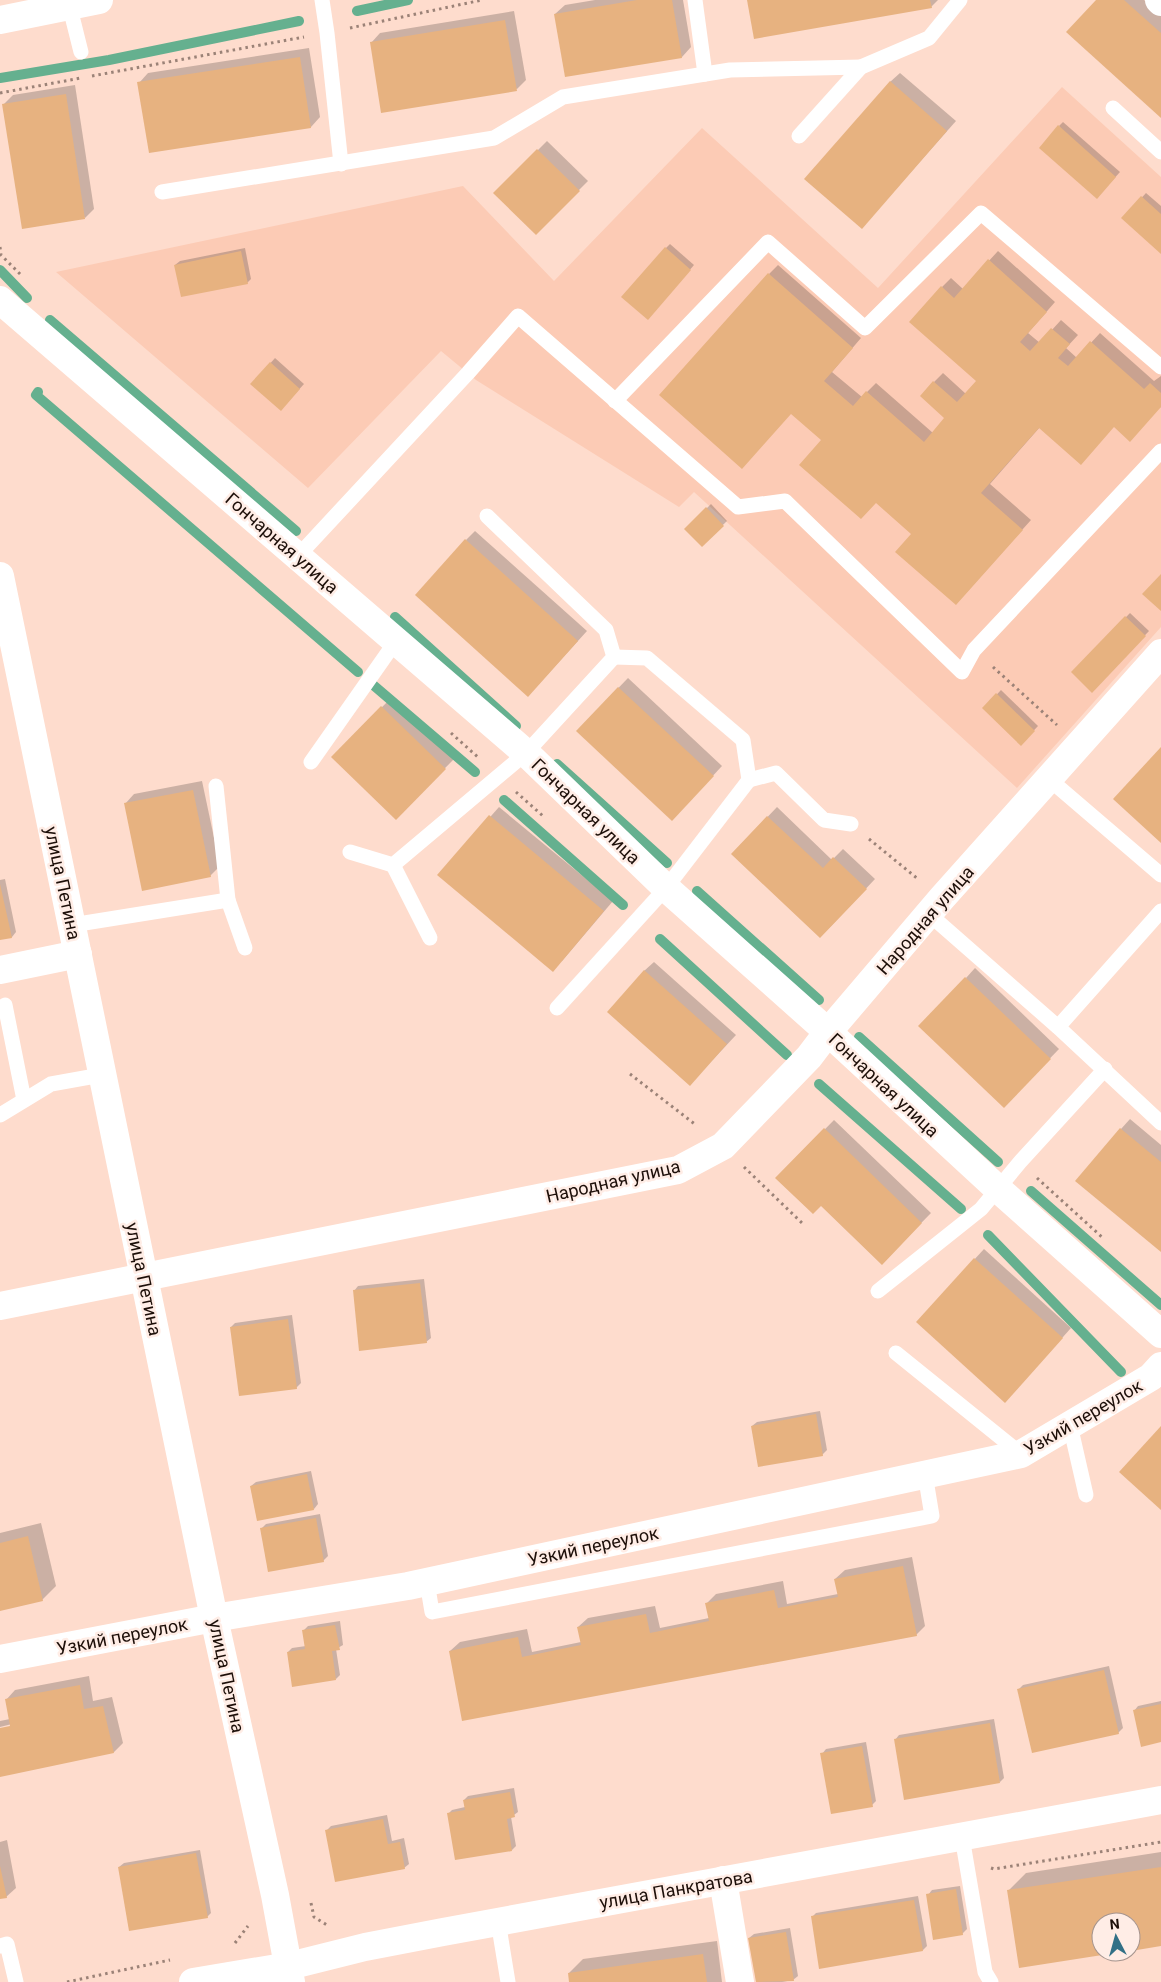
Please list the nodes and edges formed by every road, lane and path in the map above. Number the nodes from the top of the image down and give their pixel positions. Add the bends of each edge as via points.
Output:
1 (99, 0) edge
2 (322, 0) edge
3 (482, 0) edge
4 (694, 0) edge
5 (960, 0) edge
6 (69, 3) edge
7 (0, 20) edge
8 (328, 33) junction
9 (81, 52) dead end
10 (861, 67) junction
11 (705, 74) junction
12 (0, 93) edge
13 (1113, 108) dead end
14 (799, 136) dead end
15 (1161, 152) edge
16 (341, 164) junction
17 (162, 192) dead end
18 (0, 300) edge
19 (1161, 367) edge
20 (615, 401) junction
21 (1161, 451) edge
22 (488, 516) dead end
23 (298, 556) junction
24 (0, 576) edge
25 (6, 635) edge
26 (396, 641) junction
27 (974, 650) junction
28 (614, 656) junction
29 (1160, 657) edge
30 (1059, 727) dead end
31 (526, 753) junction
32 (311, 762) dead end
33 (1049, 779) junction
34 (749, 780) junction
35 (216, 786) dead end
36 (851, 824) joint
37 (350, 852) dead end
38 (393, 865) junction
39 (1161, 875) edge
40 (666, 888) junction
41 (228, 900) junction
42 (935, 906) junction
43 (1161, 911) edge
44 (72, 925) junction
45 (430, 938) dead end
46 (245, 948) dead end
47 (78, 954) junction
48 (0, 970) edge
49 (6, 1005) dead end
50 (557, 1008) dead end
51 (1058, 1027) junction
52 (828, 1032) junction
53 (1105, 1069) junction
54 (101, 1075) junction
55 (24, 1100) junction
56 (0, 1115) edge
57 (1161, 1123) edge
58 (998, 1190) junction
59 (144, 1278) junction
60 (878, 1291) dead end
61 (0, 1306) edge
62 (1161, 1334) edge
63 (896, 1353) dead end
64 (1161, 1366) edge
65 (1070, 1426) junction
66 (1021, 1454) junction
67 (925, 1474) junction
68 (1086, 1496) dead end
69 (427, 1582) junction
70 (214, 1618) junction
71 (0, 1660) edge
72 (1161, 1800) edge
73 (962, 1837) junction
74 (1161, 1842) edge
75 (994, 1869) dead end
76 (723, 1880) junction
77 (246, 1918) dead end
78 (498, 1922) junction
79 (0, 1946) edge
80 (233, 1947) dead end
81 (179, 1958) dead end
82 (290, 1974) edge
83 (16, 1982) edge
84 (68, 1982) edge
85 (193, 1982) edge
86 (508, 1982) edge
87 (740, 1982) edge
88 (991, 1982) edge

1 - 6 street
2 - 8 lane
3 - 8 path
4 - 11 lane
5 - 10 lane via 929,38
6 - 7 street
6 - 9 lane
8 - 12 path
8 - 16 lane
10 - 11 lane via 730,70
10 - 14 lane
11 - 16 lane via 563,97 494,138
13 - 15 lane
16 - 17 lane
18 - 23 street, Гончарная улица
19 - 20 lane via 981,213 865,328 768,242
20 - 23 lane via 518,316
20 - 27 lane via 738,507 785,501 962,672
21 - 27 lane
22 - 28 lane via 606,630
23 - 26 street, Гончарная улица
24 - 25 street, улица Петина
25 - 44 street, улица Петина
26 - 31 street, Гончарная улица
26 - 32 lane
27 - 30 path
28 - 31 lane
28 - 34 lane via 647,658 742,740
29 - 33 street, Народная улица
31 - 38 lane
31 - 40 street, Гончарная улица
33 - 39 lane
33 - 42 street, Народная улица
34 - 36 lane via 776,773 824,820
34 - 40 lane
35 - 41 lane
36 - 42 path
37 - 38 lane
38 - 45 lane
40 - 50 lane
40 - 52 street, Гончарная улица
41 - 44 lane
41 - 46 lane
42 - 51 lane
42 - 52 street, Народная улица
43 - 51 lane
44 - 47 street, улица Петина
47 - 48 street
47 - 54 street, улица Петина
49 - 55 lane
51 - 53 lane
52 - 58 street, Гончарная улица
52 - 59 street, Народная улица via 809,1057 723,1146 678,1170
53 - 57 lane
53 - 58 lane
54 - 55 lane via 52,1084
54 - 59 street, улица Петина
55 - 56 lane
58 - 60 lane via 980,1209
58 - 62 street, Гончарная улица
59 - 61 street, Народная улица
59 - 70 street, улица Петина
63 - 66 lane
64 - 65 street, Узкий переулок via 1151,1377
65 - 66 street, Узкий переулок
65 - 68 lane
66 - 67 street, Узкий переулок
67 - 69 street, Узкий переулок
67 - 69 lane via 932,1516 432,1612
69 - 70 street, Узкий переулок
70 - 71 street, Узкий переулок
70 - 82 street, улица Петина
72 - 73 street, улица Панкратова
73 - 76 street, улица Панкратова
73 - 88 lane via 985,1972
74 - 75 path
76 - 78 street, улица Панкратова
76 - 87 street
77 - 80 path via 248,1927
78 - 82 street, улица Панкратова via 365,1947
78 - 86 lane
79 - 83 lane via 7,1944
81 - 84 path
82 - 85 street, улица Панкратова

